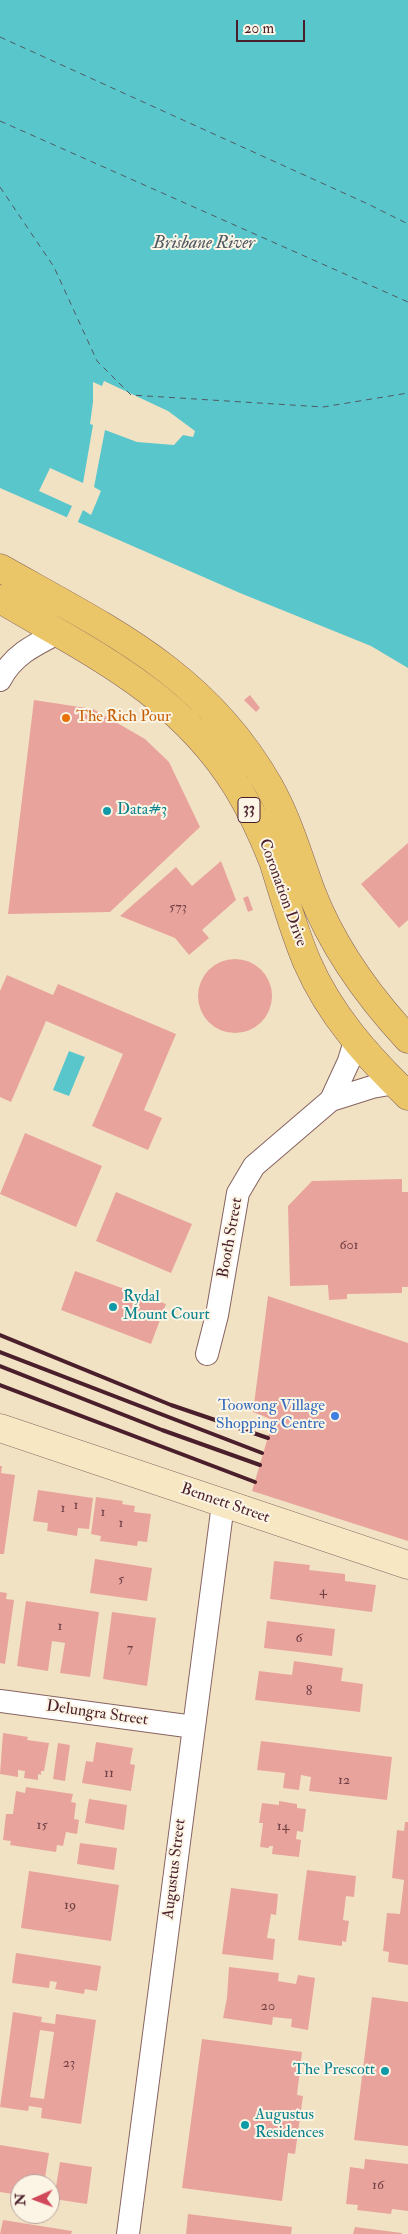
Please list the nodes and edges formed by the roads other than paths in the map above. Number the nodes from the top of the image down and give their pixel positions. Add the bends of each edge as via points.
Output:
1 (0, 568) edge
2 (0, 599) edge
3 (58, 633) junction
4 (0, 680) edge
5 (408, 1039) edge
6 (355, 1041) junction
7 (401, 1090) edge
8 (331, 1100) junction
9 (207, 1354) dead end
10 (0, 1419) edge
11 (0, 1428) edge
12 (43, 1440) junction
13 (223, 1504) junction
14 (408, 1564) edge
15 (0, 1701) edge
16 (194, 1727) junction
17 (128, 2234) edge

1 - 5 highway, Coronation Drive / 33 via 99,622 158,661 218,714 269,786 290,829 311,892 344,959 379,1008
2 - 3 highway, Coronation Drive / 33
3 - 4 street via 22,652
3 - 6 highway, Coronation Drive / 33 via 146,687 192,728 215,756 257,823 306,961 339,1021
6 - 7 highway, Coronation Drive / 33
6 - 8 street, Booth Street
7 - 8 street, Booth Street via 372,1086
8 - 9 street, Booth Street via 254,1166 238,1194
10 - 12 street, Bennett Street
11 - 12 street, Bennett Street
12 - 13 street, Bennett Street
13 - 14 street, Bennett Street
13 - 16 street, Augustus Street
15 - 16 street, Delungra Street
16 - 17 street, Augustus Street

